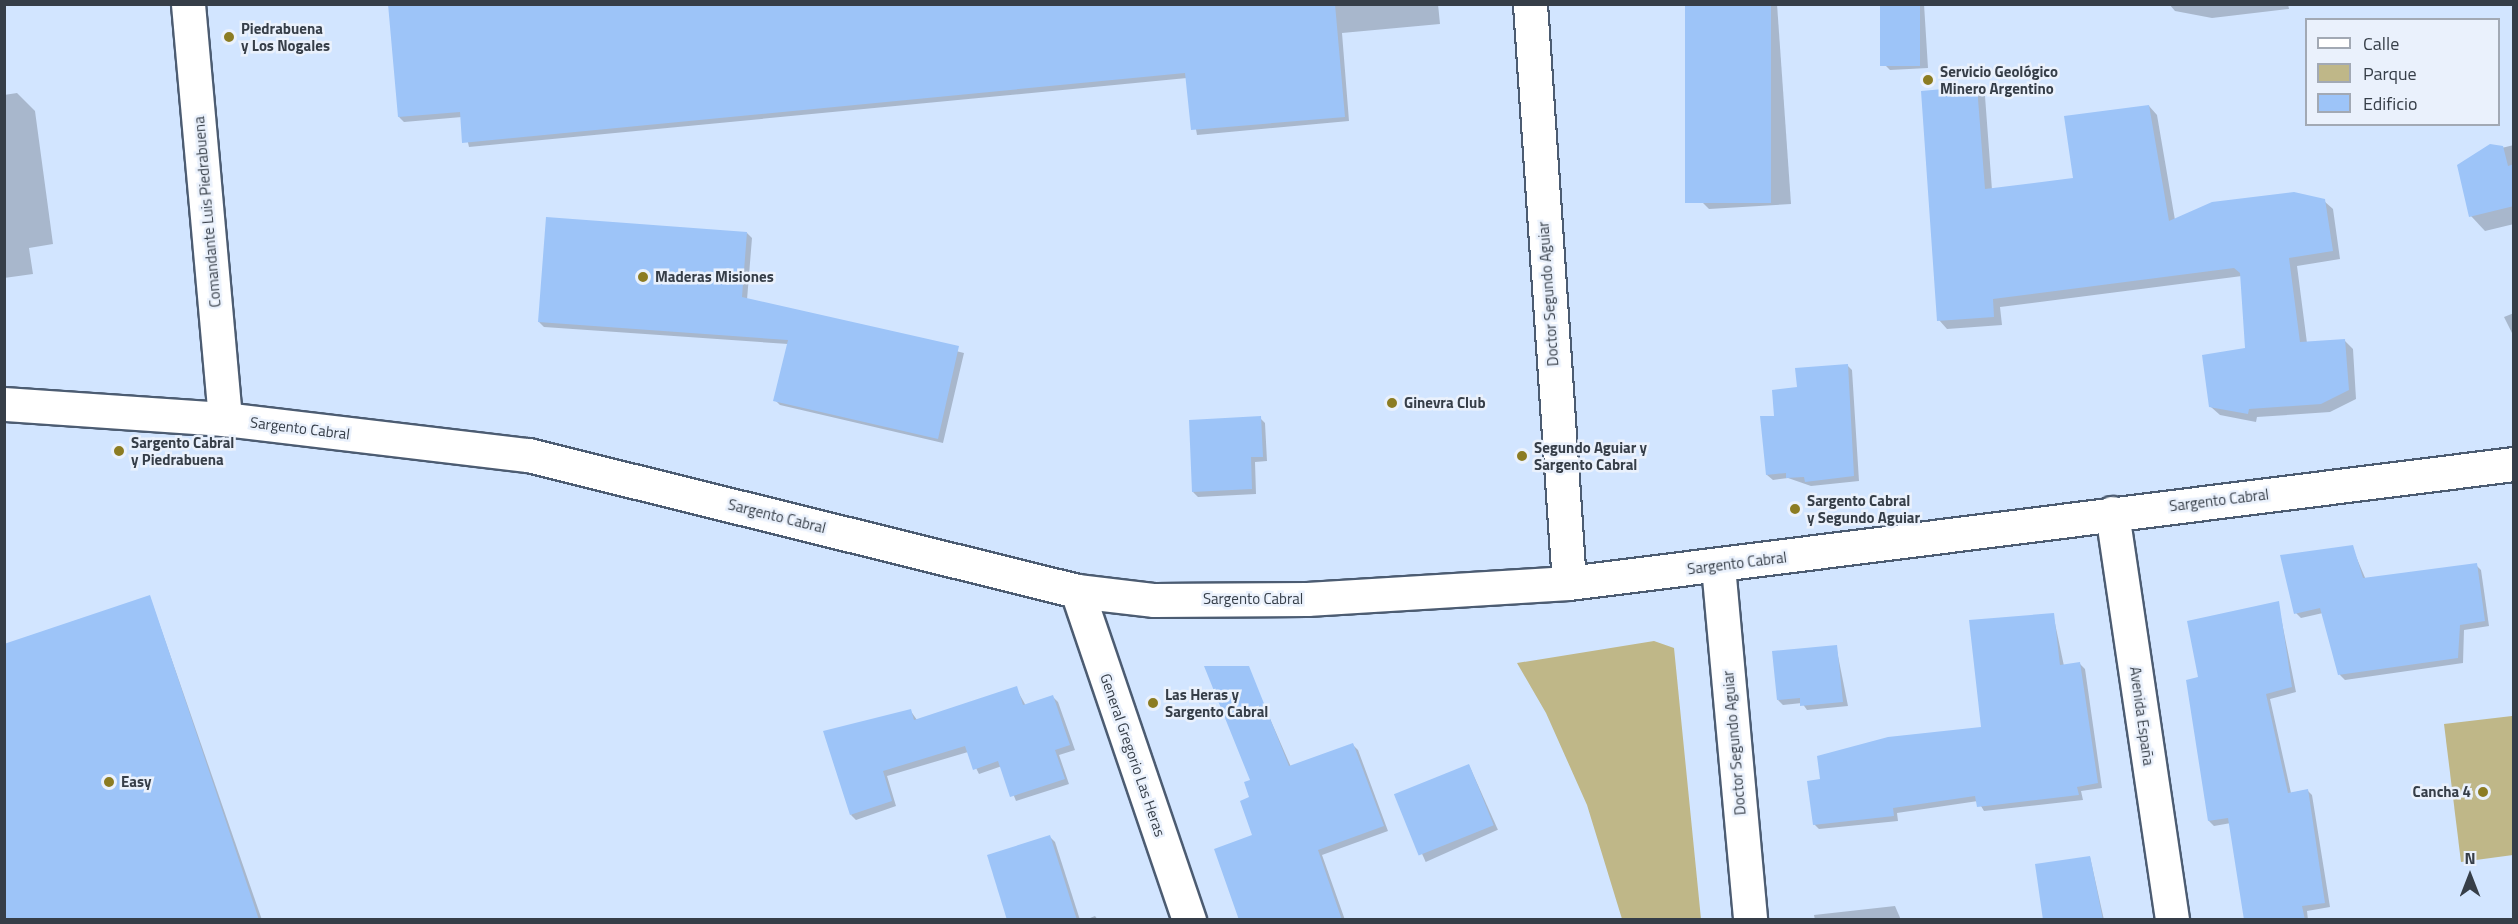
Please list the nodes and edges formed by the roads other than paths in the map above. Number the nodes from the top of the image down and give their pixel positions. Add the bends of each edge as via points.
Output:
1 (188, 4) edge
2 (1530, 4) edge
3 (4, 404) edge
4 (225, 419) junction
5 (2514, 464) edge
6 (2112, 513) junction
7 (1718, 566) junction
8 (1569, 583) junction
9 (1077, 591) junction
10 (1190, 920) edge
11 (1750, 920) edge
12 (2172, 920) edge

1 - 4 main road, Comandante Luis Piedrabuena
2 - 8 main road, Doctor Segundo Aguiar
3 - 4 main road, Sargento Cabral
4 - 9 main road, Sargento Cabral via 528,455
5 - 6 main road, Sargento Cabral
6 - 7 main road, Sargento Cabral
6 - 12 main road, Avenida España
7 - 8 main road, Sargento Cabral
7 - 11 main road, Doctor Segundo Aguiar
8 - 9 main road, Sargento Cabral via 1307,599 1154,600
9 - 10 main road, General Gregorio Las Heras

